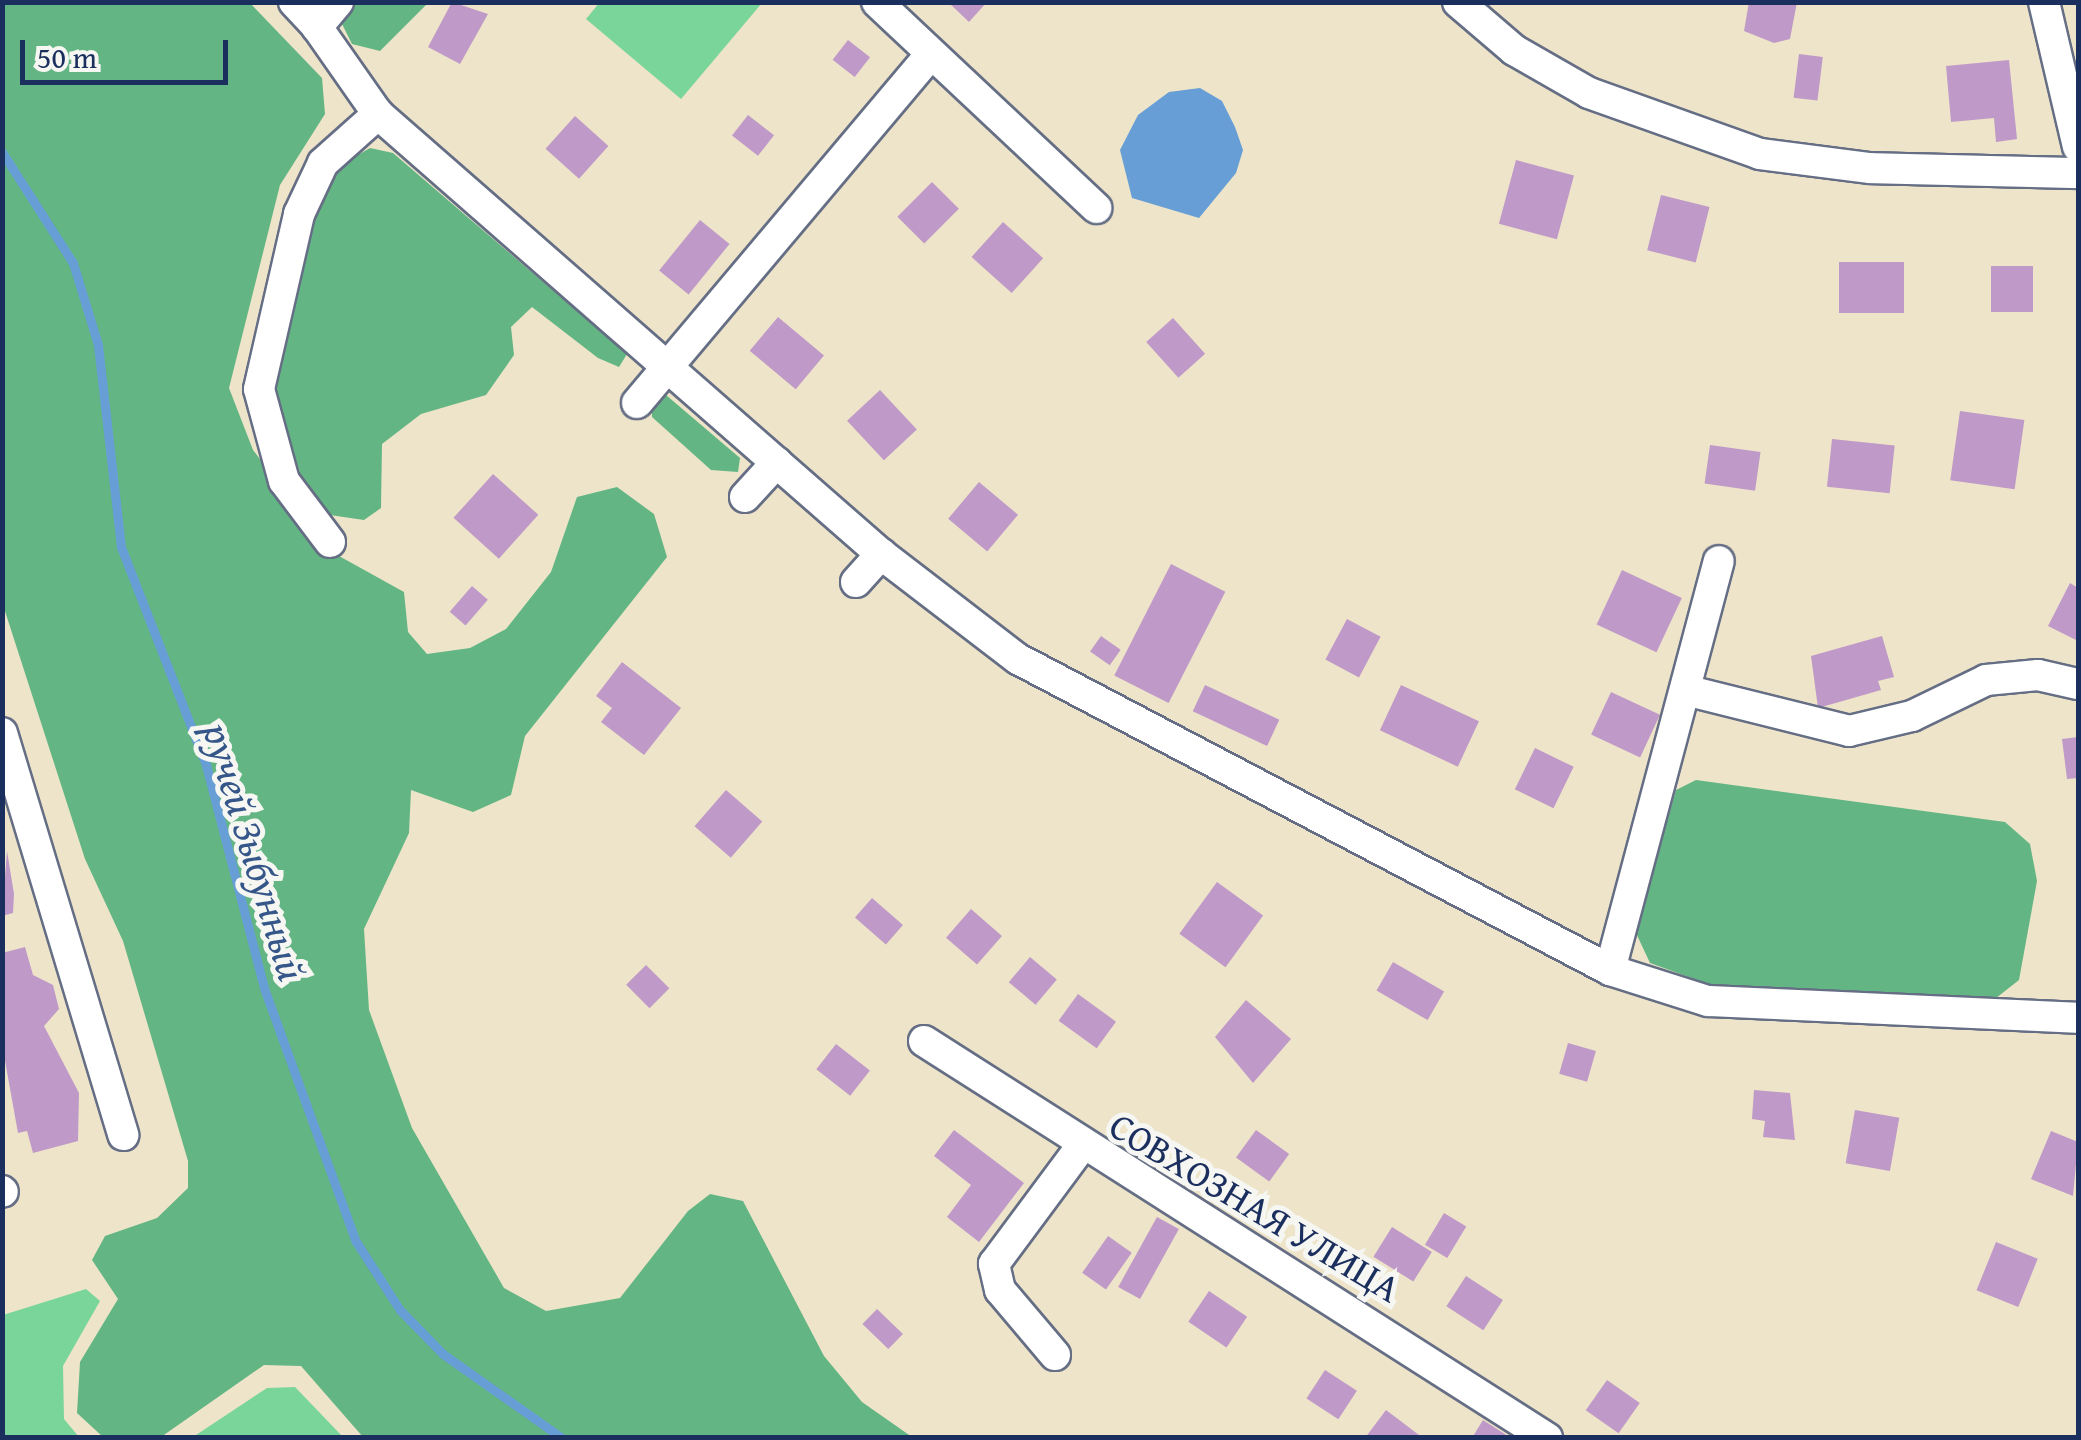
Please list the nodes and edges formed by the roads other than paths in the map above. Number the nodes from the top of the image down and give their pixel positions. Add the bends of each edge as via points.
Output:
1 (294, 2) edge
2 (338, 2) edge
3 (877, 2) edge
4 (1458, 2) edge
5 (2044, 2) edge
6 (318, 27) junction
7 (928, 59) junction
8 (378, 114) junction
9 (2078, 147) edge
10 (2078, 173) edge
11 (1096, 208) dead end
12 (672, 362) junction
13 (636, 403) dead end
14 (777, 462) junction
15 (745, 497) dead end
16 (330, 542) dead end
17 (881, 554) junction
18 (1719, 561) dead end
19 (856, 582) dead end
20 (2078, 684) edge
21 (1690, 691) junction
22 (2, 733) edge
23 (1610, 970) junction
24 (2078, 1018) edge
25 (924, 1041) dead end
26 (123, 1136) dead end
27 (1080, 1148) junction
28 (1055, 1355) dead end
29 (1547, 1438) edge

1 - 6 street
2 - 6 street
3 - 7 street
4 - 10 street via 1514,50 1588,93 1760,154 1870,168
5 - 9 street
6 - 8 street
7 - 11 street
7 - 12 street
8 - 12 street
8 - 16 street via 323,163 299,214 258,389 284,481
12 - 13 street
12 - 14 street
14 - 15 street
14 - 17 street
17 - 19 street
17 - 23 street via 1018,659
18 - 21 street
20 - 21 street via 2038,674 1986,680 1912,716 1849,731
21 - 23 street
22 - 26 street
23 - 24 street via 1708,1001
25 - 27 street, СОВХОЗНАЯ УЛИЦА
27 - 28 street via 994,1264 1000,1290
27 - 29 street, СОВХОЗНАЯ УЛИЦА

